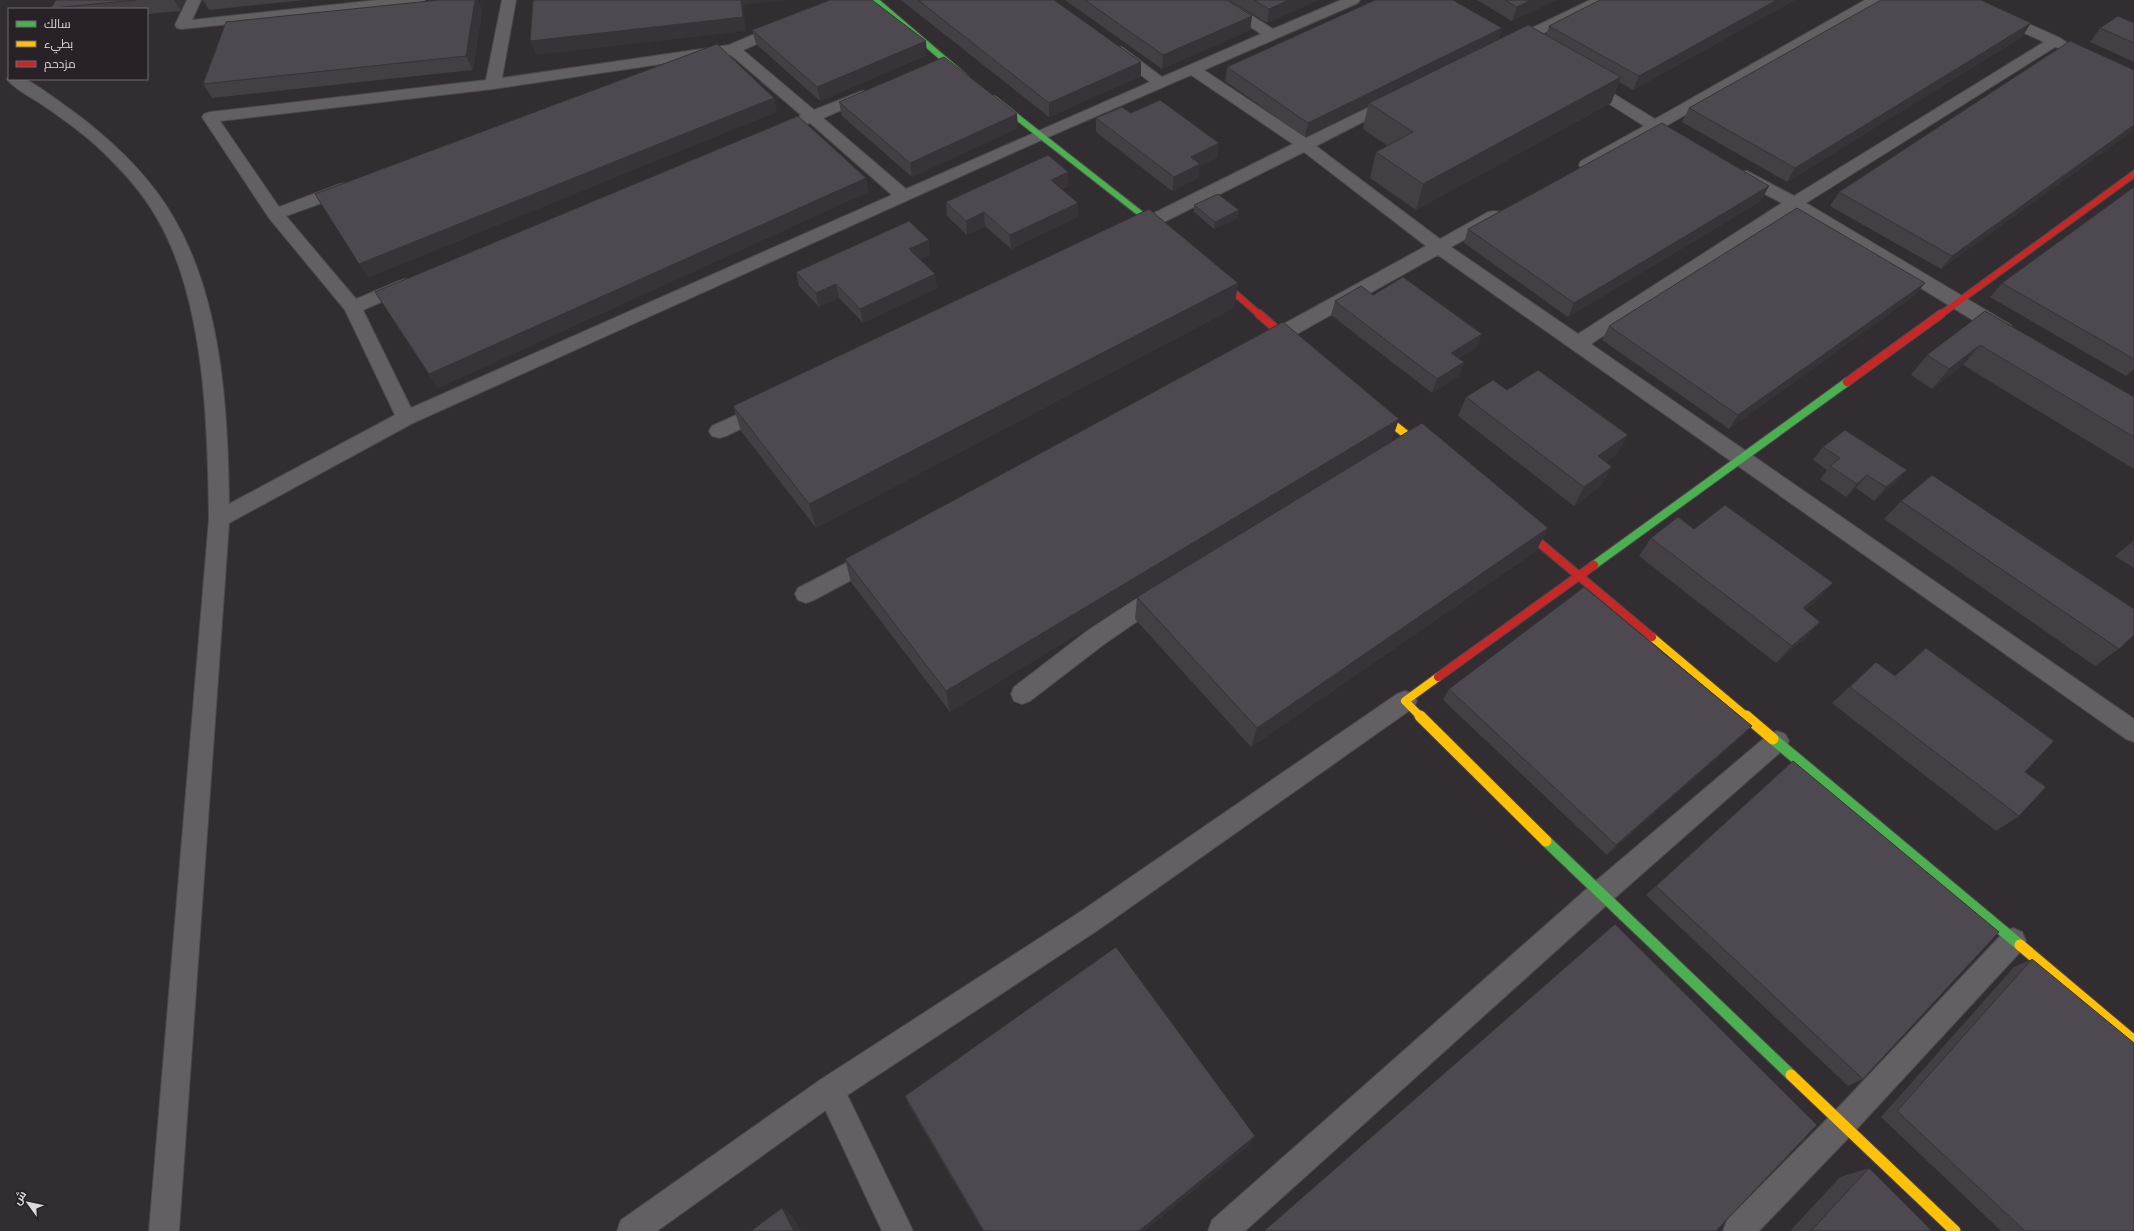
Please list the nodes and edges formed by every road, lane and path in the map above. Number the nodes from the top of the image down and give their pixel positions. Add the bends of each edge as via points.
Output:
1 (194, 0) edge
2 (418, 0) edge
3 (509, 0) edge
4 (875, 0) edge
5 (1217, 0) edge
6 (1353, 0) edge
7 (1601, 0) edge
8 (1875, 0) edge
9 (1964, 0) edge
10 (791, 23) edge
11 (1498, 29) edge
12 (1272, 35) junction
13 (2055, 41) junction
14 (1105, 42) edge
15 (1525, 45) junction
16 (733, 49) junction
17 (1497, 51) edge
18 (2077, 51) edge
19 (1192, 69) junction
20 (1570, 73) edge
21 (666, 74) edge
22 (17, 80) edge
23 (971, 81) edge
24 (1161, 83) junction
25 (493, 84) junction
26 (879, 89) edge
27 (983, 91) edge
28 (1404, 96) edge
29 (813, 116) junction
30 (1655, 127) junction
31 (784, 128) edge
32 (1040, 135) junction
33 (1683, 142) edge
34 (1305, 145) junction
35 (1724, 165) edge
36 (1572, 173) edge
37 (2134, 174) edge
38 (358, 184) edge
39 (904, 196) junction
40 (1794, 203) junction
41 (1509, 208) edge
42 (275, 214) junction
43 (1153, 221) junction
44 (1170, 237) edge
45 (1117, 239) edge
46 (1439, 247) junction
47 (1205, 268) edge
48 (419, 280) edge
49 (1956, 303) junction
50 (353, 307) junction
51 (1281, 334) junction
52 (2018, 338) edge
53 (1578, 343) junction
54 (1253, 350) edge
55 (1306, 354) edge
56 (1367, 403) edge
57 (776, 404) edge
58 (406, 418) junction
59 (720, 431) dead end
60 (1410, 438) junction
61 (1390, 450) edge
62 (1434, 457) edge
63 (1741, 457) junction
64 (1507, 516) edge
65 (219, 520) junction
66 (890, 548) edge
67 (1580, 575) junction
68 (1177, 582) edge
69 (806, 594) dead end
70 (1022, 694) dead end
71 (1406, 701) junction
72 (2134, 732) edge
73 (1777, 741) junction
74 (1600, 894) junction
75 (2013, 941) junction
76 (2134, 1041) edge
77 (830, 1090) junction
78 (1843, 1123) junction
79 (164, 1231) edge
80 (632, 1231) edge
81 (898, 1231) edge
82 (1223, 1231) edge
83 (1738, 1231) edge
84 (1955, 1231) edge

1 - 2 street via 182,25
3 - 25 street
4 - 23 street via 938,65
5 - 12 street
6 - 12 street
7 - 15 street
8 - 30 street
9 - 13 street
10 - 16 street
11 - 15 street
12 - 19 street
13 - 18 street
13 - 40 street
14 - 24 street
15 - 17 street
16 - 21 street
16 - 25 street
16 - 29 street
19 - 24 street
19 - 34 street
20 - 30 street
22 - 65 street via 76,122 126,165 155,201 178,243 193,288 210,369 219,453
24 - 32 street
25 - 42 street via 210,117
26 - 29 street
27 - 32 street
28 - 34 street
29 - 31 street
29 - 39 street
30 - 33 street
30 - 36 street
32 - 39 street
32 - 43 street
34 - 43 street
34 - 46 street
35 - 40 street
37 - 49 street
38 - 42 street
39 - 58 street
40 - 49 street
40 - 53 street
41 - 46 street
42 - 50 street
43 - 44 street
43 - 45 street
46 - 51 street
46 - 53 street
47 - 51 street
48 - 50 street
49 - 52 street
49 - 63 street
50 - 58 street
51 - 54 street
51 - 55 street
53 - 63 street
56 - 60 street
57 - 59 street
58 - 65 street
60 - 61 street
60 - 62 street
63 - 67 street
63 - 72 street
64 - 67 street
65 - 79 street
66 - 69 street
67 - 71 street
67 - 73 street
68 - 70 street via 1095,638
71 - 74 street
71 - 77 street via 1089,921
73 - 74 street
73 - 75 street
74 - 78 street
74 - 82 street
75 - 76 street
75 - 78 street
77 - 80 street
77 - 81 street
78 - 83 street
78 - 84 street

